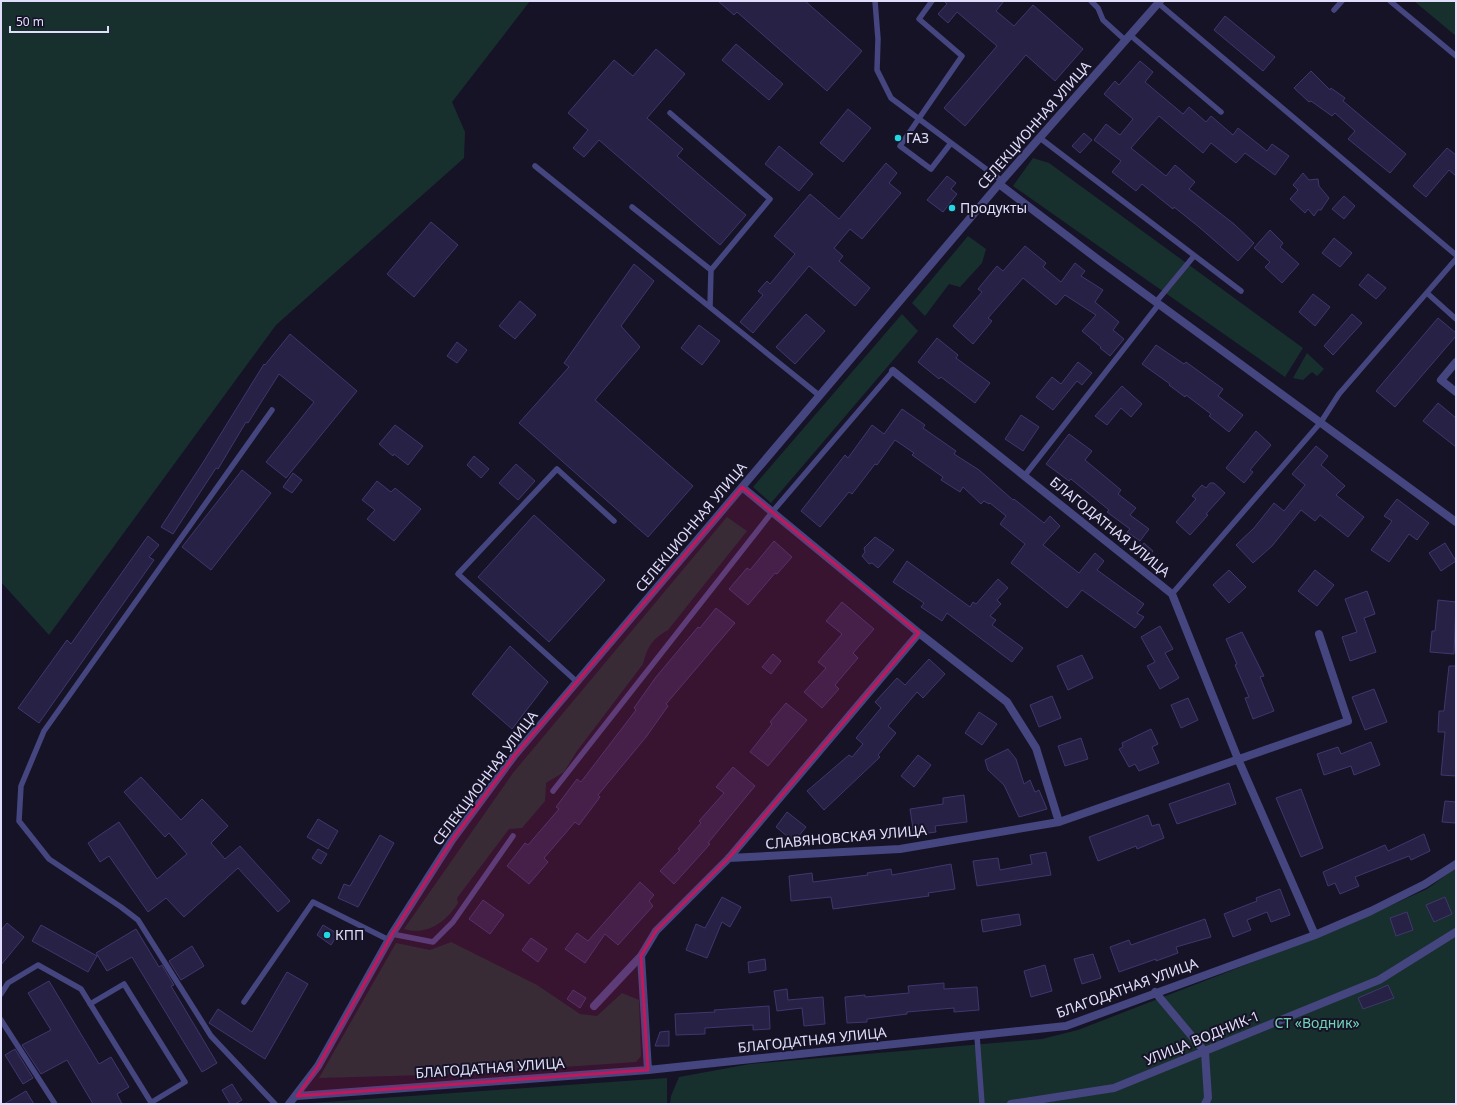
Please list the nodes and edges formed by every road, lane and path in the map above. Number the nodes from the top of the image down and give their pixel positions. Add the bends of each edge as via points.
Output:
1 (875, 1) edge
2 (932, 1) edge
3 (1091, 1) edge
4 (1342, 1) edge
5 (1390, 1) edge
6 (1159, 2) edge
7 (1334, 10) dead end
8 (1128, 38) junction
9 (1456, 56) edge
10 (1220, 112) dead end
11 (670, 113) dead end
12 (920, 119) junction
13 (1040, 138) junction
14 (951, 143) junction
15 (535, 166) dead end
16 (1000, 183) junction
17 (632, 207) dead end
18 (1456, 255) edge
19 (1194, 256) junction
20 (1456, 259) edge
21 (711, 270) junction
22 (1241, 291) dead end
23 (1427, 293) junction
24 (1158, 303) junction
25 (710, 307) junction
26 (1456, 319) edge
27 (1456, 362) edge
28 (892, 371) joint
29 (1456, 392) edge
30 (820, 396) junction
31 (272, 410) dead end
32 (1321, 422) junction
33 (1025, 475) junction
34 (742, 486) junction
35 (772, 512) junction
36 (614, 521) dead end
37 (1456, 522) edge
38 (1172, 594) junction
39 (919, 633) junction
40 (1319, 634) dead end
41 (576, 681) junction
42 (1238, 759) junction
43 (553, 791) dead end
44 (1059, 822) junction
45 (514, 836) dead end
46 (729, 858) junction
47 (1456, 864) edge
48 (1456, 932) edge
49 (1315, 935) junction
50 (391, 937) junction
51 (641, 956) junction
52 (1155, 992) junction
53 (1, 994) edge
54 (244, 1002) dead end
55 (90, 1004) junction
56 (594, 1006) dead end
57 (1, 1020) edge
58 (977, 1036) junction
59 (1205, 1052) junction
60 (648, 1070) junction
61 (297, 1096) junction
62 (152, 1103) edge
63 (55, 1104) edge
64 (275, 1104) edge
65 (289, 1104) edge
66 (982, 1104) edge
67 (1012, 1104) edge
68 (1205, 1104) edge

1 - 12 lane via 877,70 891,98
2 - 12 lane via 919,18 962,56
3 - 8 lane via 1098,8 1103,20
4 - 7 lane
5 - 9 lane
6 - 8 street, СЕЛЕКЦИОННАЯ УЛИЦА
6 - 18 lane
8 - 10 lane
8 - 13 street, СЕЛЕКЦИОННАЯ УЛИЦА
11 - 21 lane via 770,199
12 - 14 lane
12 - 14 lane via 900,146 931,169
13 - 16 street, СЕЛЕКЦИОННАЯ УЛИЦА
13 - 19 lane
14 - 16 lane
15 - 25 lane
16 - 24 street
16 - 30 street, СЕЛЕКЦИОННАЯ УЛИЦА
17 - 21 lane
19 - 22 lane
19 - 24 lane
20 - 23 lane
21 - 25 lane
23 - 26 lane
23 - 32 lane via 1339,394
24 - 32 street
24 - 33 lane
25 - 30 lane
27 - 29 street via 1441,380
28 - 33 street, БЛАГОДАТНАЯ УЛИЦА
28 - 35 lane
30 - 34 street, СЕЛЕКЦИОННАЯ УЛИЦА
31 - 64 lane via 44,730 21,786 18,821 49,859 138,920 211,1036
32 - 37 street
32 - 38 lane
33 - 38 street, БЛАГОДАТНАЯ УЛИЦА
34 - 35 street
34 - 41 street, СЕЛЕКЦИОННАЯ УЛИЦА
35 - 39 street
35 - 43 lane
36 - 41 lane via 557,469 458,574
38 - 42 street, БЛАГОДАТНАЯ УЛИЦА
39 - 44 street via 1007,702 1036,748
39 - 46 street, СЛАВЯНОВСКАЯ УЛИЦА
40 - 42 street via 1348,721
41 - 50 street, СЕЛЕКЦИОННАЯ УЛИЦА via 514,756 452,840
42 - 44 street, СЛАВЯНОВСКАЯ УЛИЦА
42 - 49 street, БЛАГОДАТНАЯ УЛИЦА
44 - 46 street, СЛАВЯНОВСКАЯ УЛИЦА via 900,849
45 - 50 lane via 453,922 432,942
46 - 51 street, СЛАВЯНОВСКАЯ УЛИЦА via 656,931
47 - 49 street, БЛАГОДАТНАЯ УЛИЦА via 1425,884
48 - 59 street, УЛИЦА ВОДНИК-1 via 1379,980
49 - 52 street, БЛАГОДАТНАЯ УЛИЦА
50 - 54 lane via 313,902
50 - 61 street, СЕЛЕКЦИОННАЯ УЛИЦА via 318,1066
51 - 56 street, СЛАВЯНОВСКАЯ УЛИЦА
51 - 60 street
52 - 58 street, БЛАГОДАТНАЯ УЛИЦА via 1066,1026
52 - 59 street
53 - 55 lane via 8,983 38,965 81,989
55 - 62 lane
55 - 62 lane via 124,984 185,1082
57 - 63 lane
58 - 60 street, БЛАГОДАТНАЯ УЛИЦА
58 - 66 lane
59 - 67 street, УЛИЦА ВОДНИК-1 via 1114,1088
59 - 68 street via 1208,1098
60 - 61 street, БЛАГОДАТНАЯ УЛИЦА
61 - 65 street, СЕЛЕКЦИОННАЯ УЛИЦА

